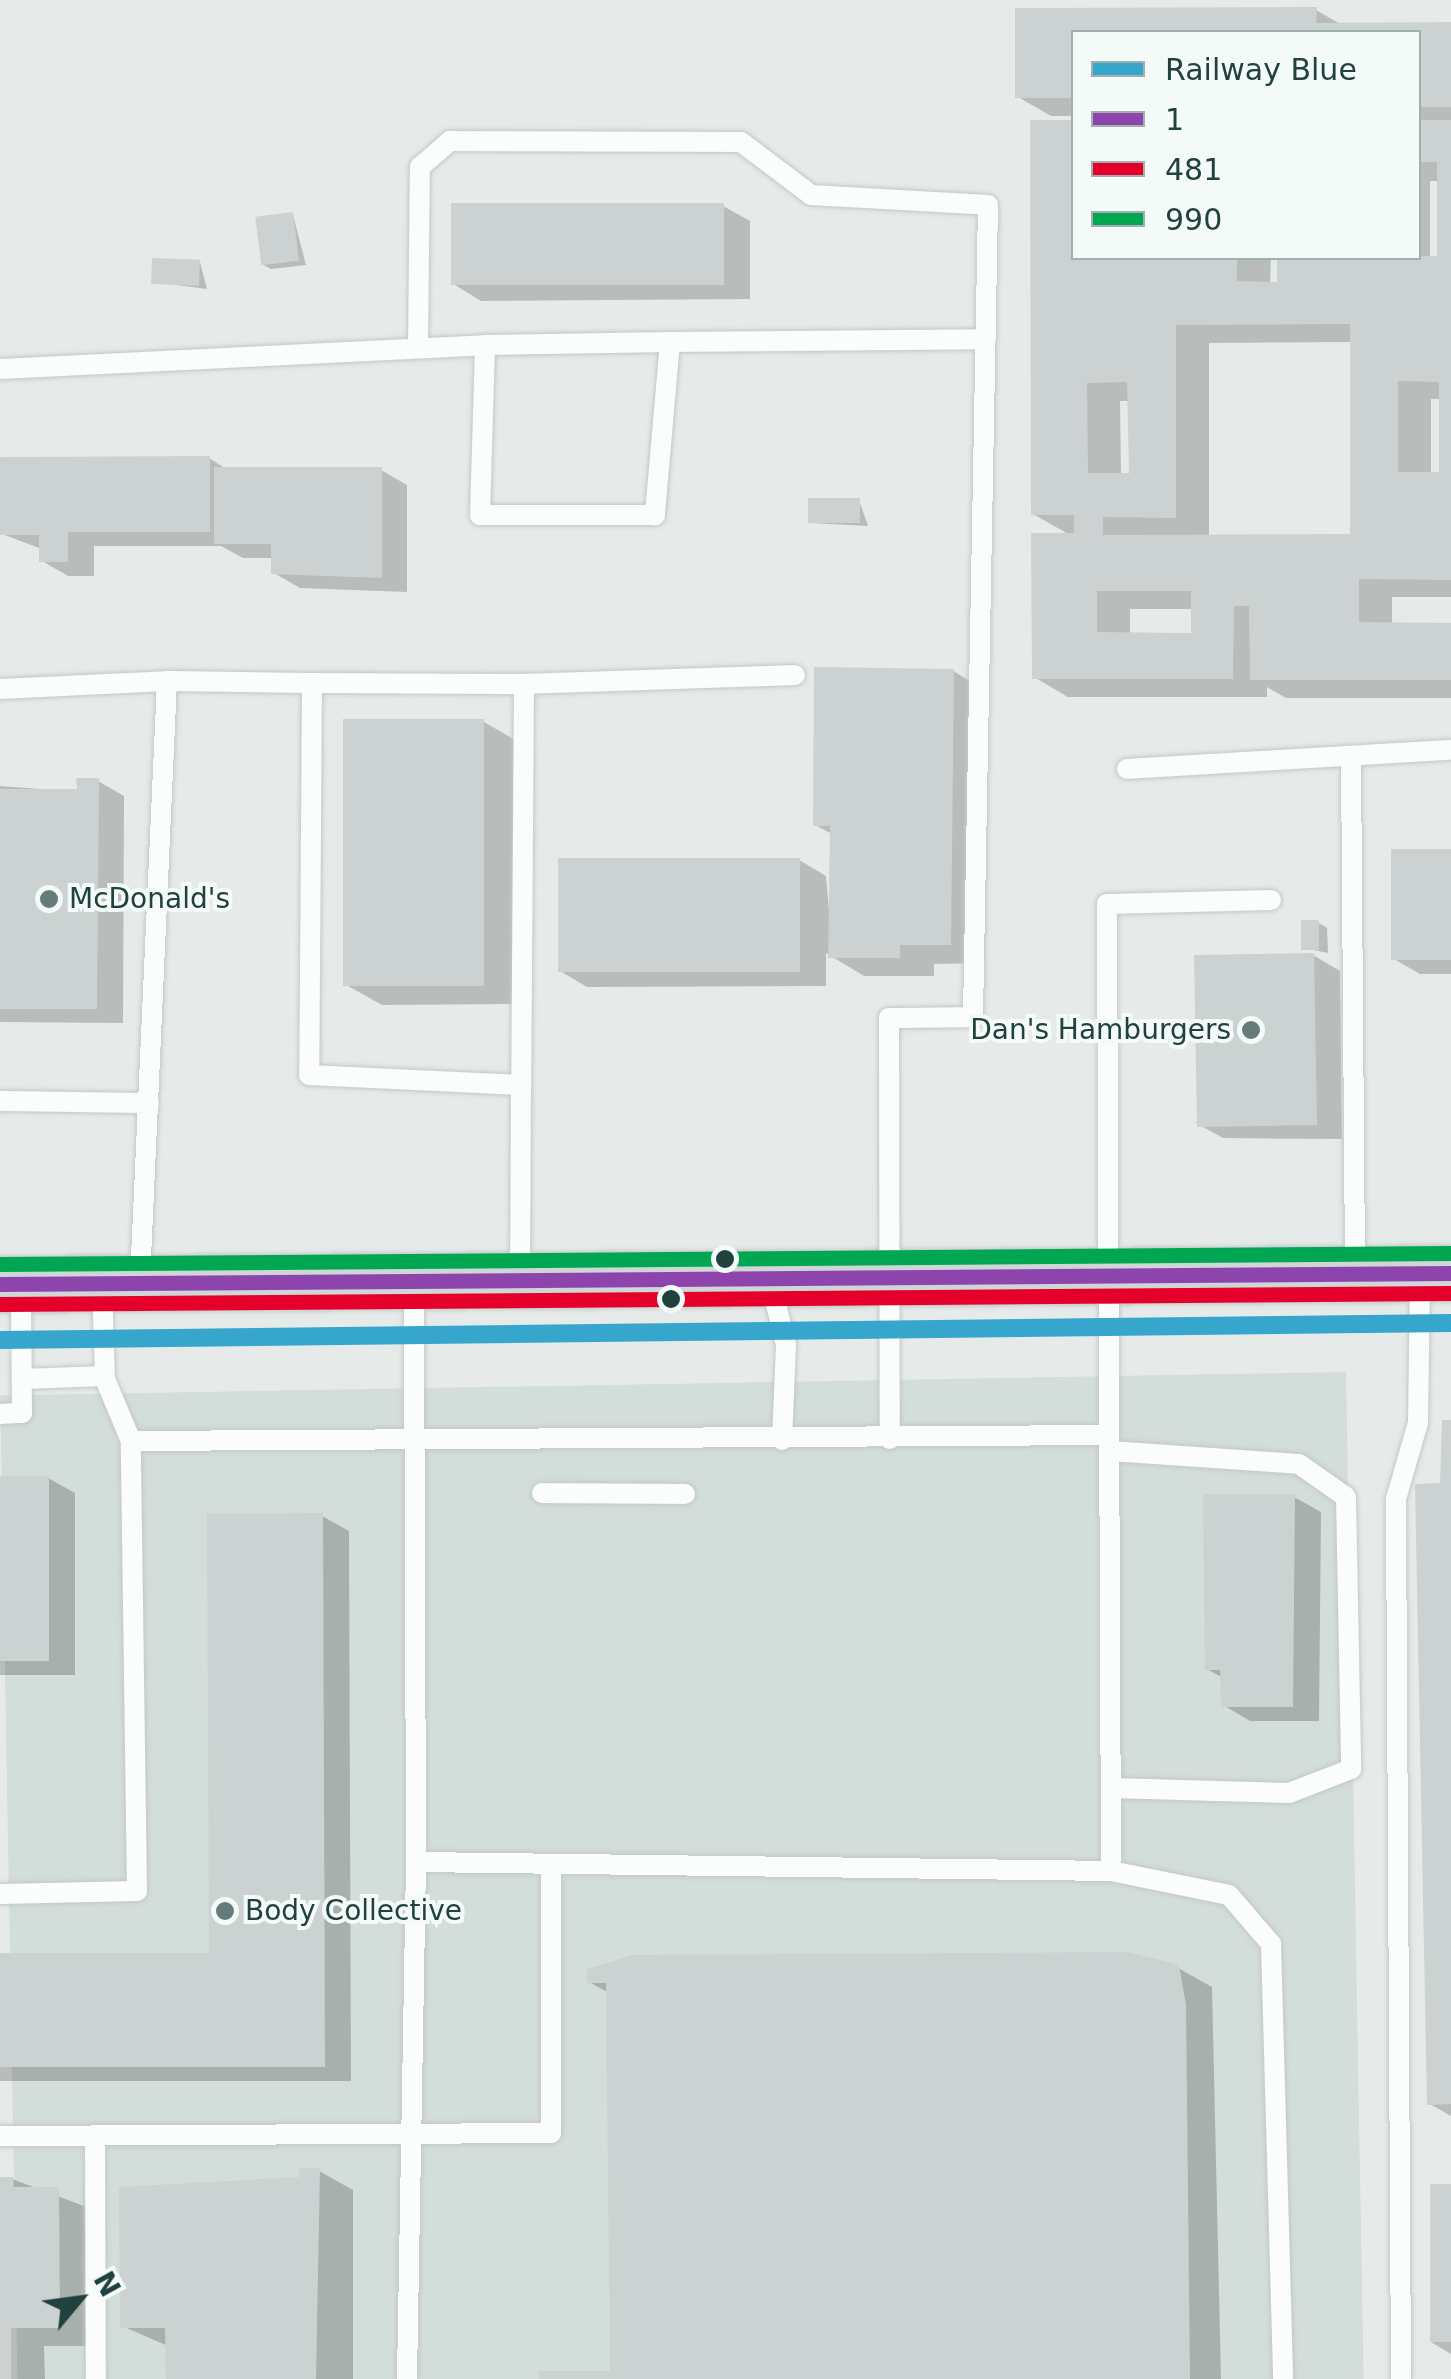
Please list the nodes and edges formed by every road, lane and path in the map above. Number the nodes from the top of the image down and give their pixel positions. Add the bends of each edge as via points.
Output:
1 (986, 338) junction
2 (670, 342) junction
3 (485, 344) junction
4 (418, 348) junction
5 (0, 369) edge
6 (796, 675) dead end
7 (167, 681) junction
8 (312, 683) junction
9 (524, 684) junction
10 (0, 688) edge
11 (1451, 750) edge
12 (1352, 756) junction
13 (1127, 769) dead end
14 (1272, 900) dead end
15 (521, 1085) junction
16 (0, 1102) edge
17 (149, 1103) junction
18 (1354, 1274) junction
19 (1436, 1274) edge
20 (1109, 1276) junction
21 (770, 1278) junction
22 (892, 1278) junction
23 (520, 1280) junction
24 (414, 1281) junction
25 (121, 1283) junction
26 (10, 1284) edge
27 (104, 1376) junction
28 (23, 1378) junction
29 (0, 1414) edge
30 (890, 1438) junction
31 (782, 1440) junction
32 (131, 1442) junction
33 (1110, 1443) junction
34 (415, 1446) junction
35 (542, 1493) dead end
36 (685, 1494) dead end
37 (1110, 1788) junction
38 (416, 1862) junction
39 (551, 1864) junction
40 (1111, 1871) junction
41 (0, 1894) edge
42 (411, 2132) junction
43 (0, 2136) edge
44 (95, 2136) junction
45 (96, 2379) edge
46 (407, 2379) edge
47 (1284, 2379) edge
48 (1401, 2379) edge

1 - 2 lane
1 - 4 lane via 988,205 811,194 741,142 450,141 420,168
1 - 22 lane via 973,1017 889,1018
2 - 3 lane
2 - 3 lane via 655,515 480,515
3 - 4 lane
4 - 5 lane
6 - 9 lane
7 - 8 lane
7 - 10 lane
7 - 17 lane
8 - 9 lane
8 - 15 lane via 309,1075
9 - 15 lane
11 - 12 lane
12 - 13 lane
12 - 18 lane
14 - 20 lane via 1106,904
15 - 23 lane
16 - 17 lane
17 - 25 lane
18 - 19 main road
18 - 20 main road
19 - 48 lane via 1418,1423 1396,1499
20 - 22 main road
20 - 33 lane
21 - 22 main road
21 - 23 main road
21 - 31 lane via 786,1345
22 - 30 lane
23 - 24 main road
24 - 25 main road
24 - 34 lane
25 - 26 main road
25 - 27 lane
26 - 28 lane
27 - 28 lane
27 - 32 lane
28 - 29 lane via 22,1414
30 - 31 lane
30 - 33 lane
31 - 34 lane
32 - 34 lane
32 - 41 lane via 137,1891
33 - 37 lane
33 - 37 lane via 1299,1464 1346,1497 1351,1769 1289,1793
34 - 38 lane
35 - 36 lane
37 - 40 lane
38 - 39 lane
38 - 42 lane
39 - 40 lane
39 - 42 lane via 551,2133
40 - 47 lane via 1228,1895 1270,1944
42 - 44 lane
42 - 46 lane
43 - 44 lane
44 - 45 lane

